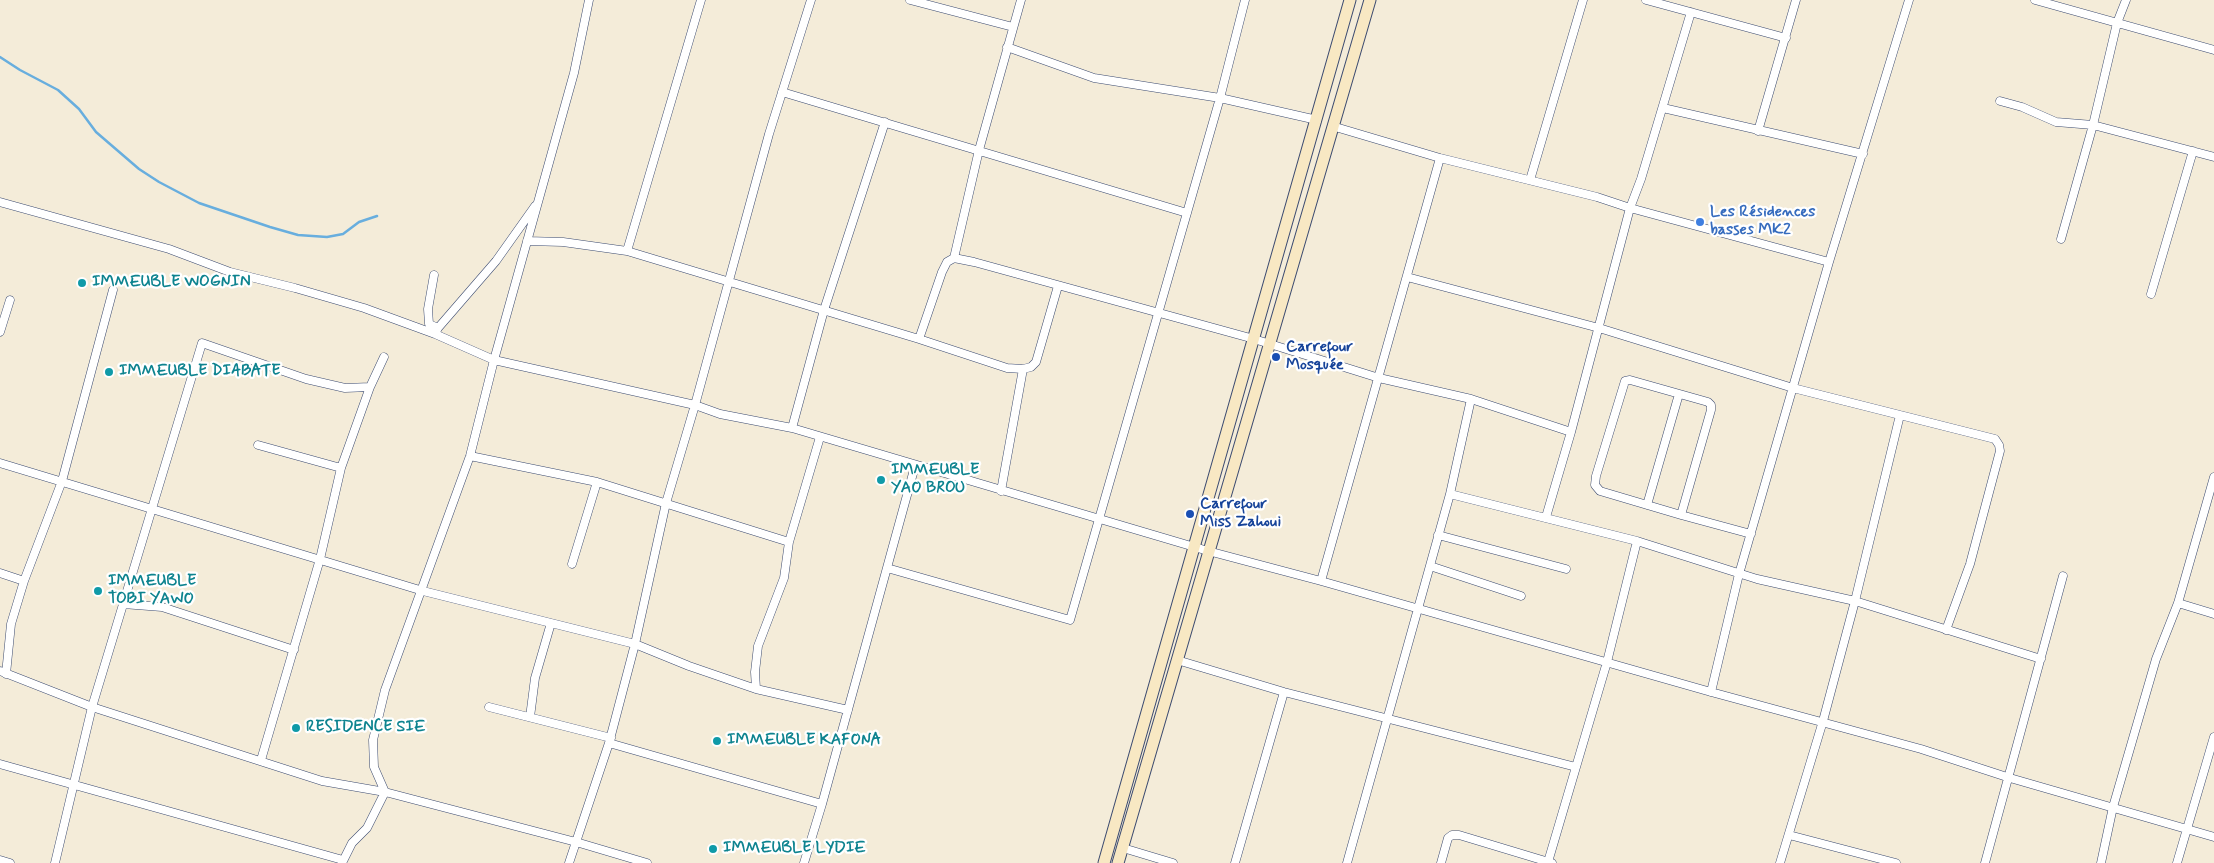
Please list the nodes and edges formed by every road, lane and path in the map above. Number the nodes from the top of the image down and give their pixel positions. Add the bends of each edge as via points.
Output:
1 (589, 0) edge
2 (701, 0) edge
3 (811, 0) edge
4 (910, 0) edge
5 (1021, 0) edge
6 (1245, 0) edge
7 (1350, 0) edge
8 (1370, 0) edge
9 (1583, 0) edge
10 (1646, 0) edge
11 (1796, 0) edge
12 (1909, 0) edge
13 (2035, 0) edge
14 (2126, 0) edge
15 (919, 1) edge
16 (1691, 12) junction
17 (2117, 23) junction
18 (1013, 27) junction
19 (1786, 38) junction
20 (1007, 47) junction
21 (2214, 50) edge
22 (782, 92) junction
23 (1220, 98) junction
24 (2000, 101) dead end
25 (1663, 108) junction
26 (1317, 120) junction
27 (885, 122) junction
28 (1332, 126) junction
29 (2093, 126) junction
30 (1758, 131) junction
31 (979, 150) junction
32 (2193, 151) junction
33 (1863, 154) junction
34 (2214, 157) edge
35 (1440, 158) junction
36 (1530, 180) junction
37 (0, 202) edge
38 (538, 203) junction
39 (1630, 208) junction
40 (1187, 213) junction
41 (2061, 239) dead end
42 (528, 241) junction
43 (627, 251) junction
44 (954, 258) junction
45 (1829, 262) junction
46 (434, 275) dead end
47 (1407, 277) junction
48 (729, 281) junction
49 (1058, 286) junction
50 (113, 290) dead end
51 (2151, 294) dead end
52 (10, 300) dead end
53 (824, 310) junction
54 (1157, 312) junction
55 (1599, 328) junction
56 (437, 331) junction
57 (0, 332) edge
58 (920, 339) junction
59 (1254, 339) junction
60 (1268, 344) junction
61 (384, 357) dead end
62 (494, 360) junction
63 (1023, 368) junction
64 (1379, 378) junction
65 (370, 387) junction
66 (1794, 388) junction
67 (1678, 394) junction
68 (1471, 400) junction
69 (695, 406) junction
70 (1900, 415) junction
71 (792, 428) junction
72 (1571, 432) junction
73 (820, 437) junction
74 (258, 444) dead end
75 (470, 456) junction
76 (0, 463) edge
77 (915, 466) junction
78 (341, 468) junction
79 (2214, 477) edge
80 (62, 481) junction
81 (597, 482) junction
82 (1001, 491) junction
83 (1450, 494) junction
84 (666, 503) junction
85 (1647, 505) junction
86 (152, 508) junction
87 (1681, 514) junction
88 (1546, 517) junction
89 (1099, 520) junction
90 (1751, 534) junction
91 (1438, 535) junction
92 (1637, 541) junction
93 (789, 542) junction
94 (1194, 547) junction
95 (1208, 551) junction
96 (320, 559) junction
97 (572, 564) dead end
98 (1430, 566) junction
99 (887, 568) junction
100 (1566, 568) dead end
101 (0, 573) edge
102 (1739, 574) junction
103 (2063, 576) dead end
104 (24, 581) junction
105 (1321, 581) junction
106 (423, 591) junction
107 (1521, 596) dead end
108 (1855, 602) junction
109 (123, 604) junction
110 (2178, 604) junction
111 (1418, 608) junction
112 (2214, 614) edge
113 (551, 623) junction
114 (1946, 630) junction
115 (635, 644) junction
116 (294, 650) junction
117 (2041, 659) junction
118 (1177, 660) junction
119 (1607, 662) junction
120 (3, 672) edge
121 (756, 689) junction
122 (1284, 692) junction
123 (1711, 692) junction
124 (92, 707) junction
125 (488, 707) dead end
126 (848, 710) junction
127 (530, 717) junction
128 (1388, 720) junction
129 (1823, 721) junction
130 (2214, 737) edge
131 (610, 740) junction
132 (261, 760) junction
133 (0, 764) edge
134 (1576, 768) junction
135 (2010, 778) junction
136 (74, 784) junction
137 (385, 792) junction
138 (822, 804) junction
139 (2112, 807) junction
140 (2187, 829) junction
141 (1789, 836) junction
142 (2214, 837) edge
143 (576, 842) junction
144 (1123, 848) junction
145 (0, 860) edge
146 (342, 861) edge
147 (1550, 862) edge
148 (10, 863) edge
149 (55, 863) edge
150 (569, 863) edge
151 (647, 863) edge
152 (804, 863) edge
153 (1104, 863) edge
154 (1118, 863) edge
155 (1173, 863) edge
156 (1235, 863) edge
157 (1347, 863) edge
158 (1441, 863) edge
159 (1780, 863) edge
160 (1896, 863) edge
161 (1985, 863) edge
162 (2101, 863) edge
163 (2177, 863) edge

1 - 38 street via 574,73
2 - 43 street
3 - 22 street
4 - 15 street
5 - 18 street
6 - 23 street
7 - 26 main road
8 - 28 main road
9 - 36 street
10 - 16 street
11 - 19 street
12 - 33 street
13 - 17 street
14 - 17 street
15 - 18 street
16 - 19 street
16 - 25 street
17 - 21 street
17 - 29 street
18 - 20 street
19 - 30 street
20 - 23 street via 1094,78
20 - 31 street
22 - 27 street
22 - 48 street
23 - 26 street
23 - 40 street
24 - 29 street via 2056,122
25 - 30 street
25 - 39 street
26 - 59 main road
27 - 31 street
27 - 53 street
28 - 35 street
28 - 60 main road
29 - 32 street
29 - 41 street
30 - 33 street
31 - 40 street
31 - 44 street
32 - 34 street
32 - 51 street
33 - 45 street
35 - 36 street
35 - 47 street
36 - 39 street
37 - 56 street via 169,249 230,272 355,305
38 - 42 street
38 - 56 street via 496,261
39 - 45 street
39 - 55 street
40 - 54 street
42 - 43 street via 563,242
42 - 62 street
43 - 48 street
44 - 49 street
44 - 58 street via 947,262 942,272
45 - 66 street
46 - 56 street via 428,310 429,324
47 - 55 street
47 - 64 street
48 - 53 street
48 - 69 street
49 - 54 street
49 - 63 street via 1036,362
50 - 80 street
52 - 57 street
53 - 58 street
53 - 71 street
54 - 59 street
54 - 89 street
55 - 66 street
55 - 72 street
56 - 62 street
58 - 63 street via 1008,368
59 - 60 street
59 - 94 main road
60 - 64 street
60 - 95 main road
61 - 65 street
62 - 69 street
62 - 75 street
63 - 82 street
64 - 68 street
64 - 105 street
65 - 78 street
65 - 86 street via 346,388 324,384 202,343
66 - 70 street
66 - 90 street
67 - 85 street
67 - 85 street via 1625,381 1596,476 1595,485 1600,491
67 - 87 street via 1708,402 1711,410
68 - 72 street
68 - 83 street
69 - 71 street
69 - 84 street
70 - 108 street
70 - 114 street via 1995,439 1999,445 1970,564
71 - 73 street
72 - 88 street
73 - 77 street
73 - 93 street
74 - 78 street
75 - 81 street
75 - 106 street
76 - 80 street
77 - 82 street
77 - 99 street
78 - 96 street
79 - 110 street
80 - 86 street
80 - 104 street
81 - 84 street
81 - 97 street
82 - 89 street
83 - 88 street
83 - 91 street
84 - 93 street
84 - 115 street
85 - 87 street
86 - 96 street
86 - 109 street
87 - 90 street
88 - 92 street
89 - 94 street
89 - 99 street via 1070,620
90 - 102 street
91 - 98 street
91 - 100 street
92 - 102 street
92 - 119 street
93 - 121 street via 784,578 758,646
94 - 95 street
94 - 153 main road
95 - 105 street
95 - 118 main road
96 - 106 street
96 - 116 street
98 - 107 street
98 - 111 street
99 - 126 street
101 - 104 street
102 - 108 street
102 - 123 street
103 - 117 street
104 - 120 street via 11,624
105 - 111 street
106 - 113 street
106 - 137 street via 385,690 373,740 374,767
108 - 114 street
108 - 129 street
109 - 116 street via 162,607
109 - 124 street
110 - 112 street
110 - 139 street via 2156,659
111 - 119 street
111 - 128 street
113 - 115 street
113 - 127 street via 535,678
114 - 117 street
115 - 121 street
115 - 131 street
116 - 132 street
117 - 135 street
118 - 122 street
118 - 144 main road
119 - 123 street
119 - 134 street
120 - 124 street
121 - 126 street
122 - 128 street
122 - 156 street
123 - 129 street
124 - 132 street
124 - 136 street
125 - 127 street
126 - 138 street
127 - 131 street
128 - 134 street
128 - 157 street
129 - 135 street
129 - 141 street
130 - 140 street
131 - 138 street
131 - 143 street
132 - 137 street via 322,781
133 - 136 street
134 - 147 street
135 - 139 street
135 - 161 street
136 - 146 street
136 - 149 street
137 - 143 street
137 - 146 street via 368,828 352,843
138 - 152 street
139 - 140 street
139 - 162 street
140 - 142 street
140 - 163 street
141 - 159 street
141 - 160 street
143 - 150 street
143 - 151 street
144 - 154 main road
144 - 155 street
145 - 148 street
147 - 158 street via 1452,835 1448,838

